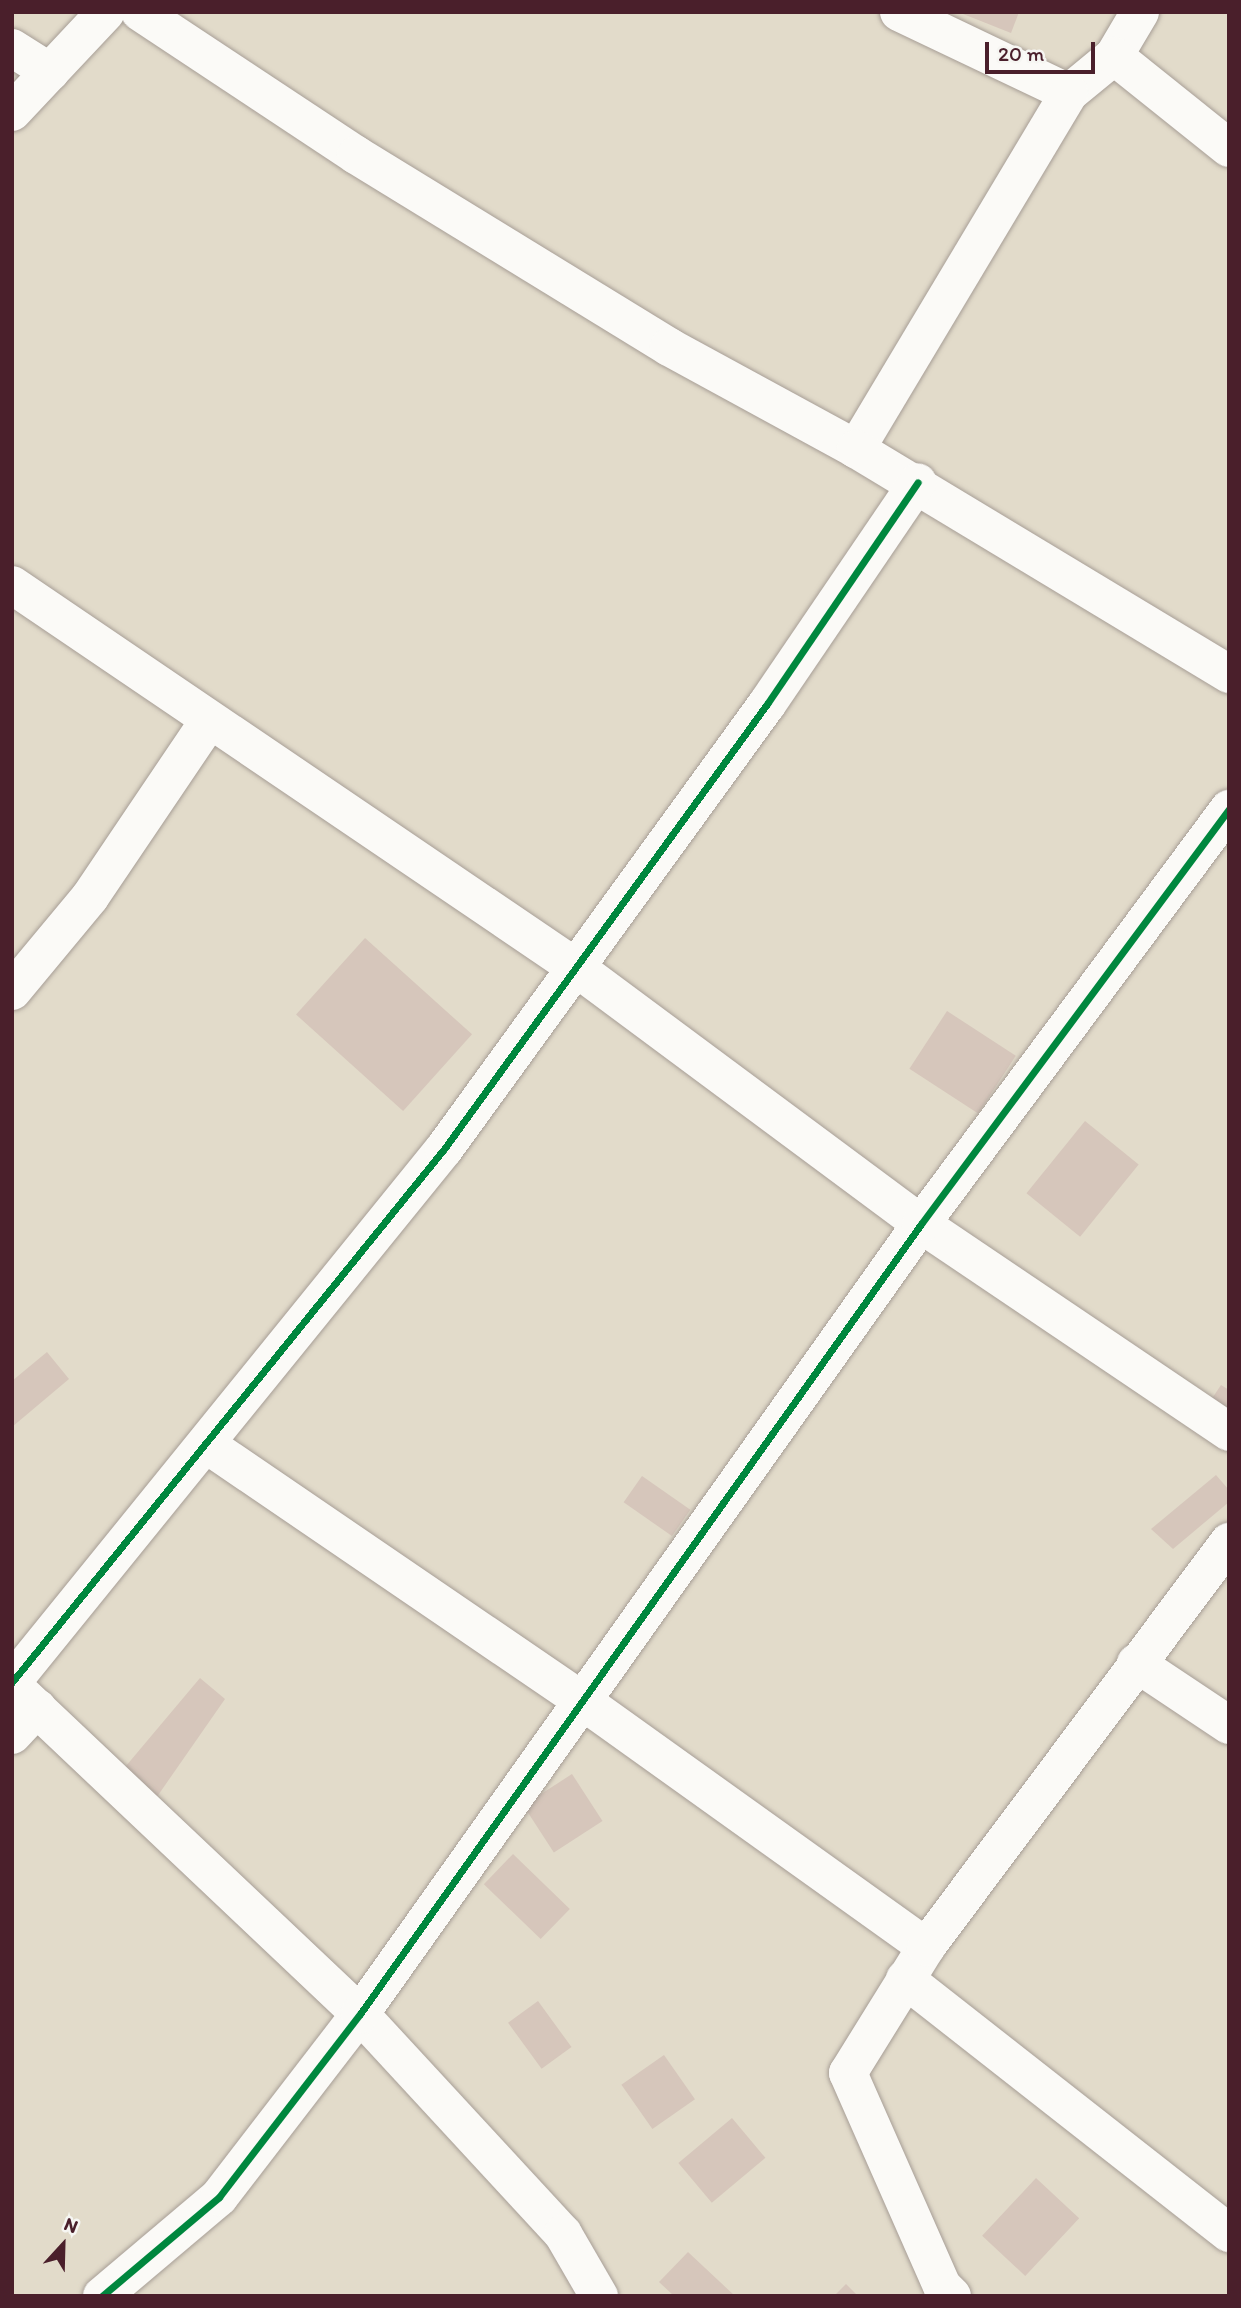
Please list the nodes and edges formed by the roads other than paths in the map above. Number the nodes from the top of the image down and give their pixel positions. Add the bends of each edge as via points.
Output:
1 (106, 12) edge
2 (139, 12) edge
3 (899, 12) edge
4 (1140, 12) edge
5 (12, 48) edge
6 (1114, 56) junction
7 (50, 72) junction
8 (1069, 93) junction
9 (12, 112) edge
10 (1229, 149) edge
11 (856, 449) junction
12 (918, 482) junction
13 (12, 585) edge
14 (1227, 670) edge
15 (208, 722) junction
16 (1229, 809) edge
17 (578, 969) junction
18 (12, 991) edge
19 (920, 1224) junction
20 (1229, 1432) edge
21 (206, 1444) junction
22 (1229, 1542) edge
23 (1136, 1664) junction
24 (584, 1702) junction
25 (18, 1703) edge
26 (1229, 1725) edge
27 (916, 1963) junction
28 (360, 2014) junction
29 (1229, 2233) edge
30 (102, 2296) edge
31 (599, 2296) edge
32 (952, 2296) edge

1 - 7 street
2 - 11 street via 669,347
3 - 8 street
4 - 6 street
5 - 7 street
6 - 8 street
6 - 10 street
7 - 9 street
8 - 11 street
11 - 12 street
12 - 14 street
12 - 17 street
13 - 15 street
15 - 17 street
15 - 18 street via 90,897
16 - 19 street
17 - 19 street
17 - 21 street via 444,1149
19 - 20 street
19 - 24 street
21 - 24 street
21 - 25 street
22 - 23 street
23 - 26 street
23 - 27 street
24 - 27 street
24 - 28 street
25 - 28 street
27 - 29 street
27 - 32 street via 848,2073 942,2286
28 - 30 street via 219,2197
28 - 31 street via 563,2234

